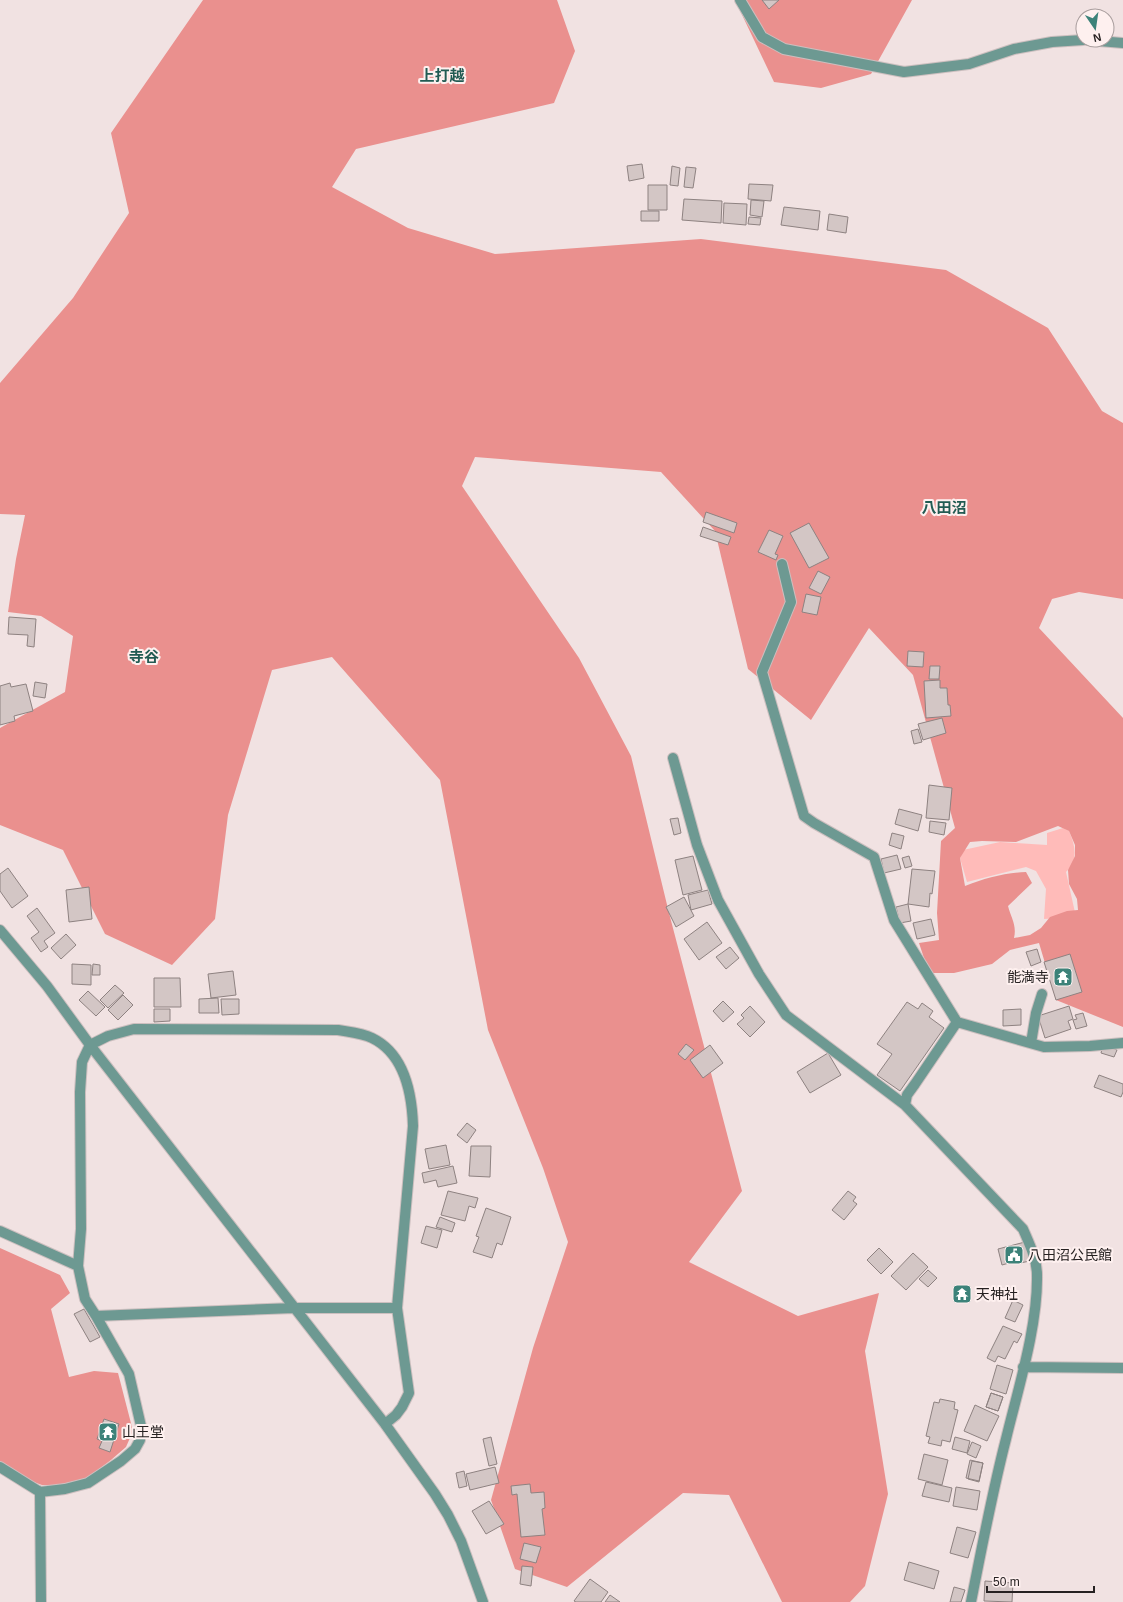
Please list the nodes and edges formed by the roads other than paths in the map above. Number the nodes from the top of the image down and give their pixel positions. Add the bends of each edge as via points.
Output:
1 (740, 0) edge
2 (1075, 41) edge
3 (782, 564) dead end
4 (673, 758) dead end
5 (0, 930) edge
6 (1042, 994) dead end
7 (957, 1022) junction
8 (1031, 1043) junction
9 (1123, 1043) edge
10 (90, 1045) junction
11 (905, 1105) junction
12 (0, 1231) edge
13 (78, 1266) junction
14 (294, 1308) junction
15 (397, 1308) junction
16 (96, 1316) junction
17 (1023, 1367) junction
18 (1123, 1368) edge
19 (384, 1424) junction
20 (0, 1467) edge
21 (40, 1492) junction
22 (42, 1602) edge
23 (483, 1602) edge
24 (971, 1602) edge

1 - 2 street via 762,37 784,49 904,72 969,64 1014,49
3 - 7 street via 791,602 762,672 804,816 874,856 894,920
4 - 11 street via 697,845 718,900 762,980 786,1015
5 - 10 street via 47,986
6 - 8 street
7 - 8 street
7 - 11 street via 908,1095
8 - 9 street via 1044,1047
10 - 13 street via 82,1062 80,1092 81,1229
10 - 14 street
10 - 15 street via 108,1036 134,1029 338,1030 371,1038 388,1048 407,1081 413,1120
11 - 17 street via 1024,1229 1037,1273 1032,1324
12 - 13 street
13 - 16 street via 85,1299
14 - 15 street
14 - 16 street
14 - 19 street
15 - 19 street via 409,1394 396,1415
16 - 21 street via 129,1374 141,1426 140,1440 121,1461 88,1483
17 - 18 street
17 - 24 street via 993,1491
19 - 23 street via 448,1515 470,1563
20 - 21 street
21 - 22 street

